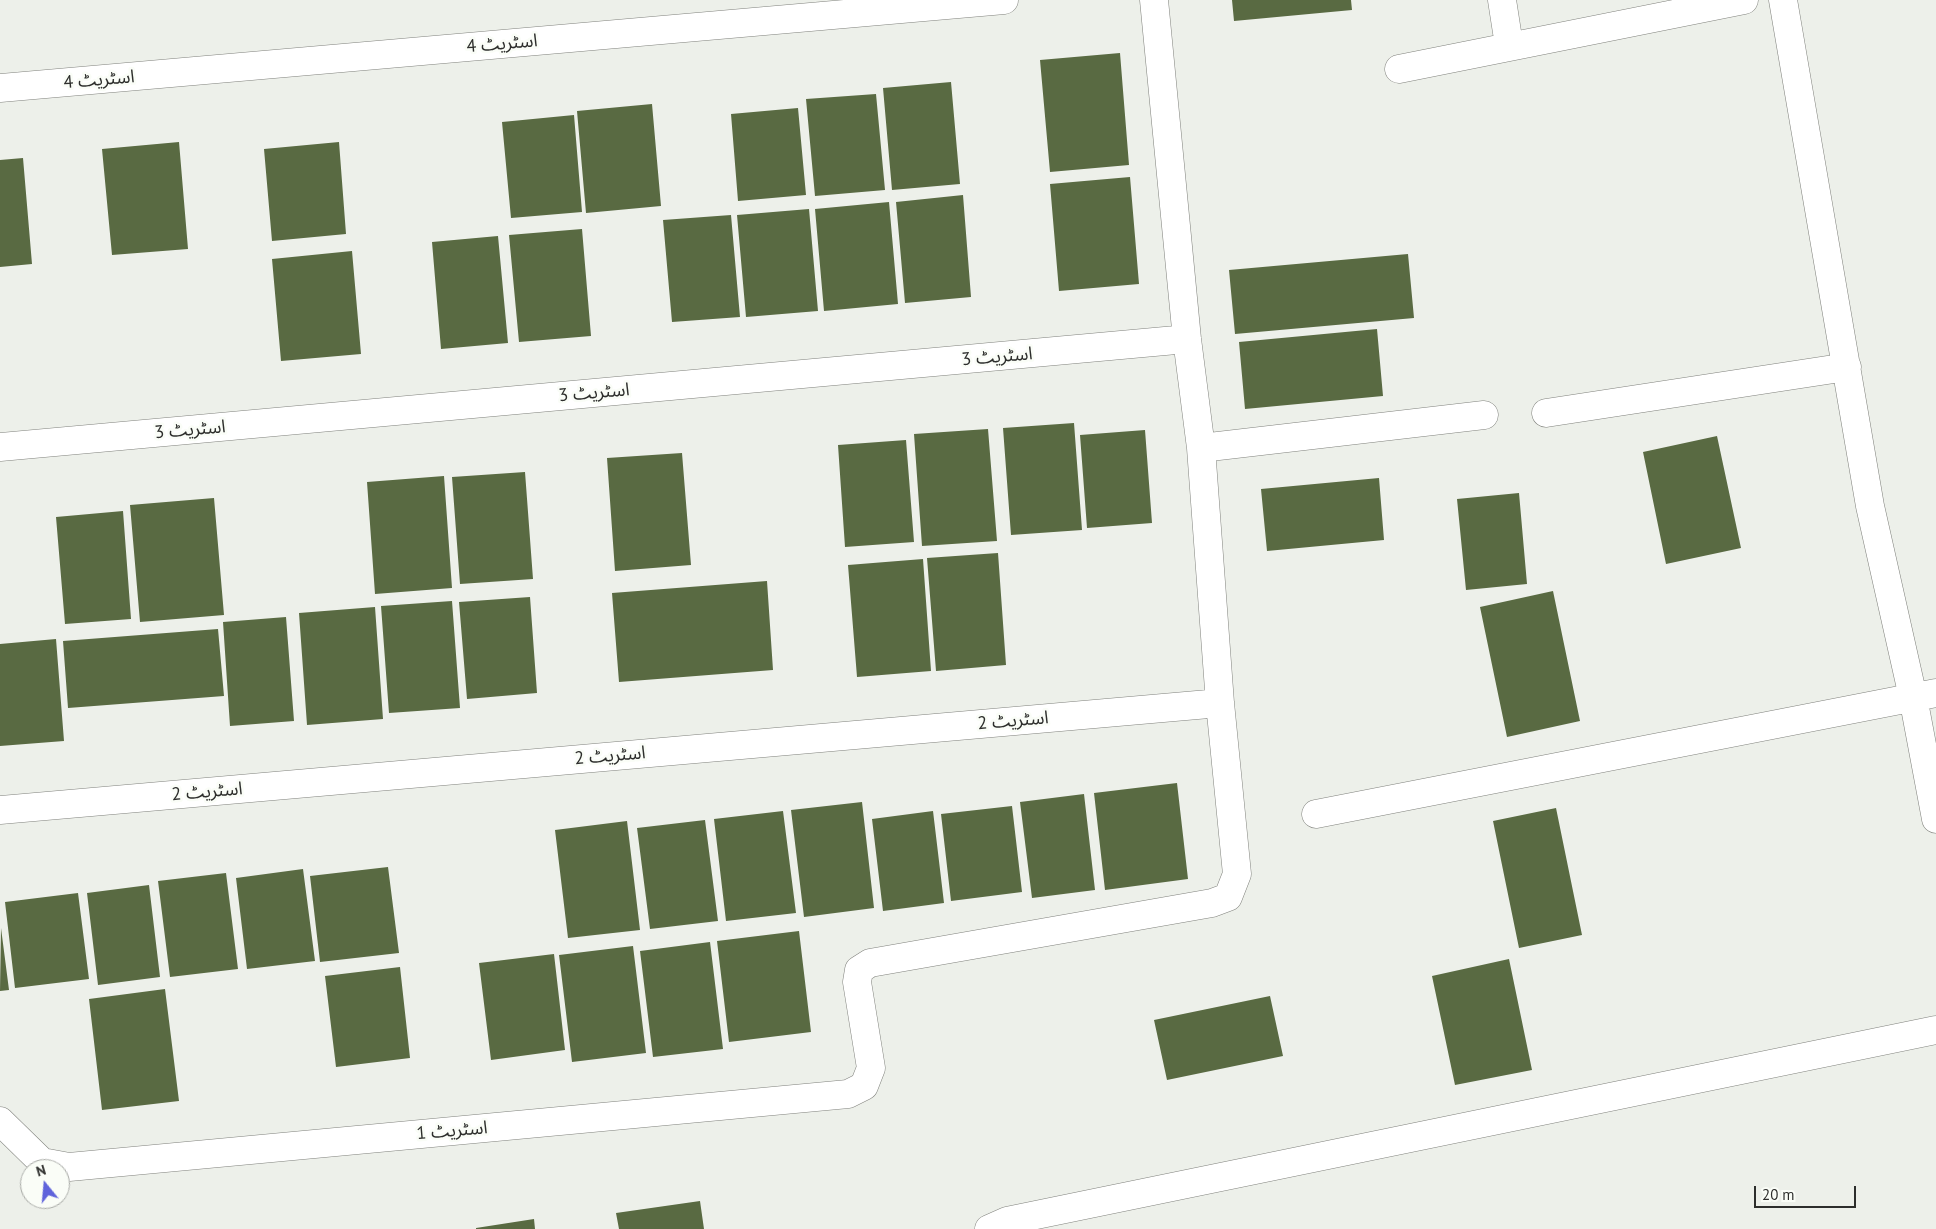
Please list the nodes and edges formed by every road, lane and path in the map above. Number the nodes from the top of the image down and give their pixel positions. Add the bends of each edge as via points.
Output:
1 (1004, 0) edge
2 (1154, 0) edge
3 (1502, 0) edge
4 (1744, 0) edge
5 (1783, 0) edge
6 (1509, 45) junction
7 (1399, 69) dead end
8 (0, 88) edge
9 (1187, 339) junction
10 (1847, 367) junction
11 (1546, 413) dead end
12 (1484, 415) dead end
13 (0, 447) edge
14 (1201, 448) junction
15 (1924, 695) edge
16 (1220, 703) junction
17 (0, 810) edge
18 (1316, 814) dead end
19 (1936, 819) edge
20 (1936, 1030) edge
21 (0, 1121) edge
22 (989, 1229) edge

1 - 8 street, اسٹریٹ 4
2 - 9 street
3 - 6 street
4 - 6 street
5 - 10 street
6 - 7 street
9 - 13 street, اسٹریٹ 3
9 - 14 street
10 - 11 street
10 - 15 street via 1870,506
12 - 14 street
14 - 16 street
15 - 18 street
15 - 19 street
16 - 17 street, اسٹریٹ 2
16 - 21 street, اسٹریٹ 1 via 1237,874 1228,897 1212,903 870,962 860,970 857,982 872,1068 864,1086 848,1094 69,1166 42,1162 24,1148
20 - 22 street via 1007,1221

